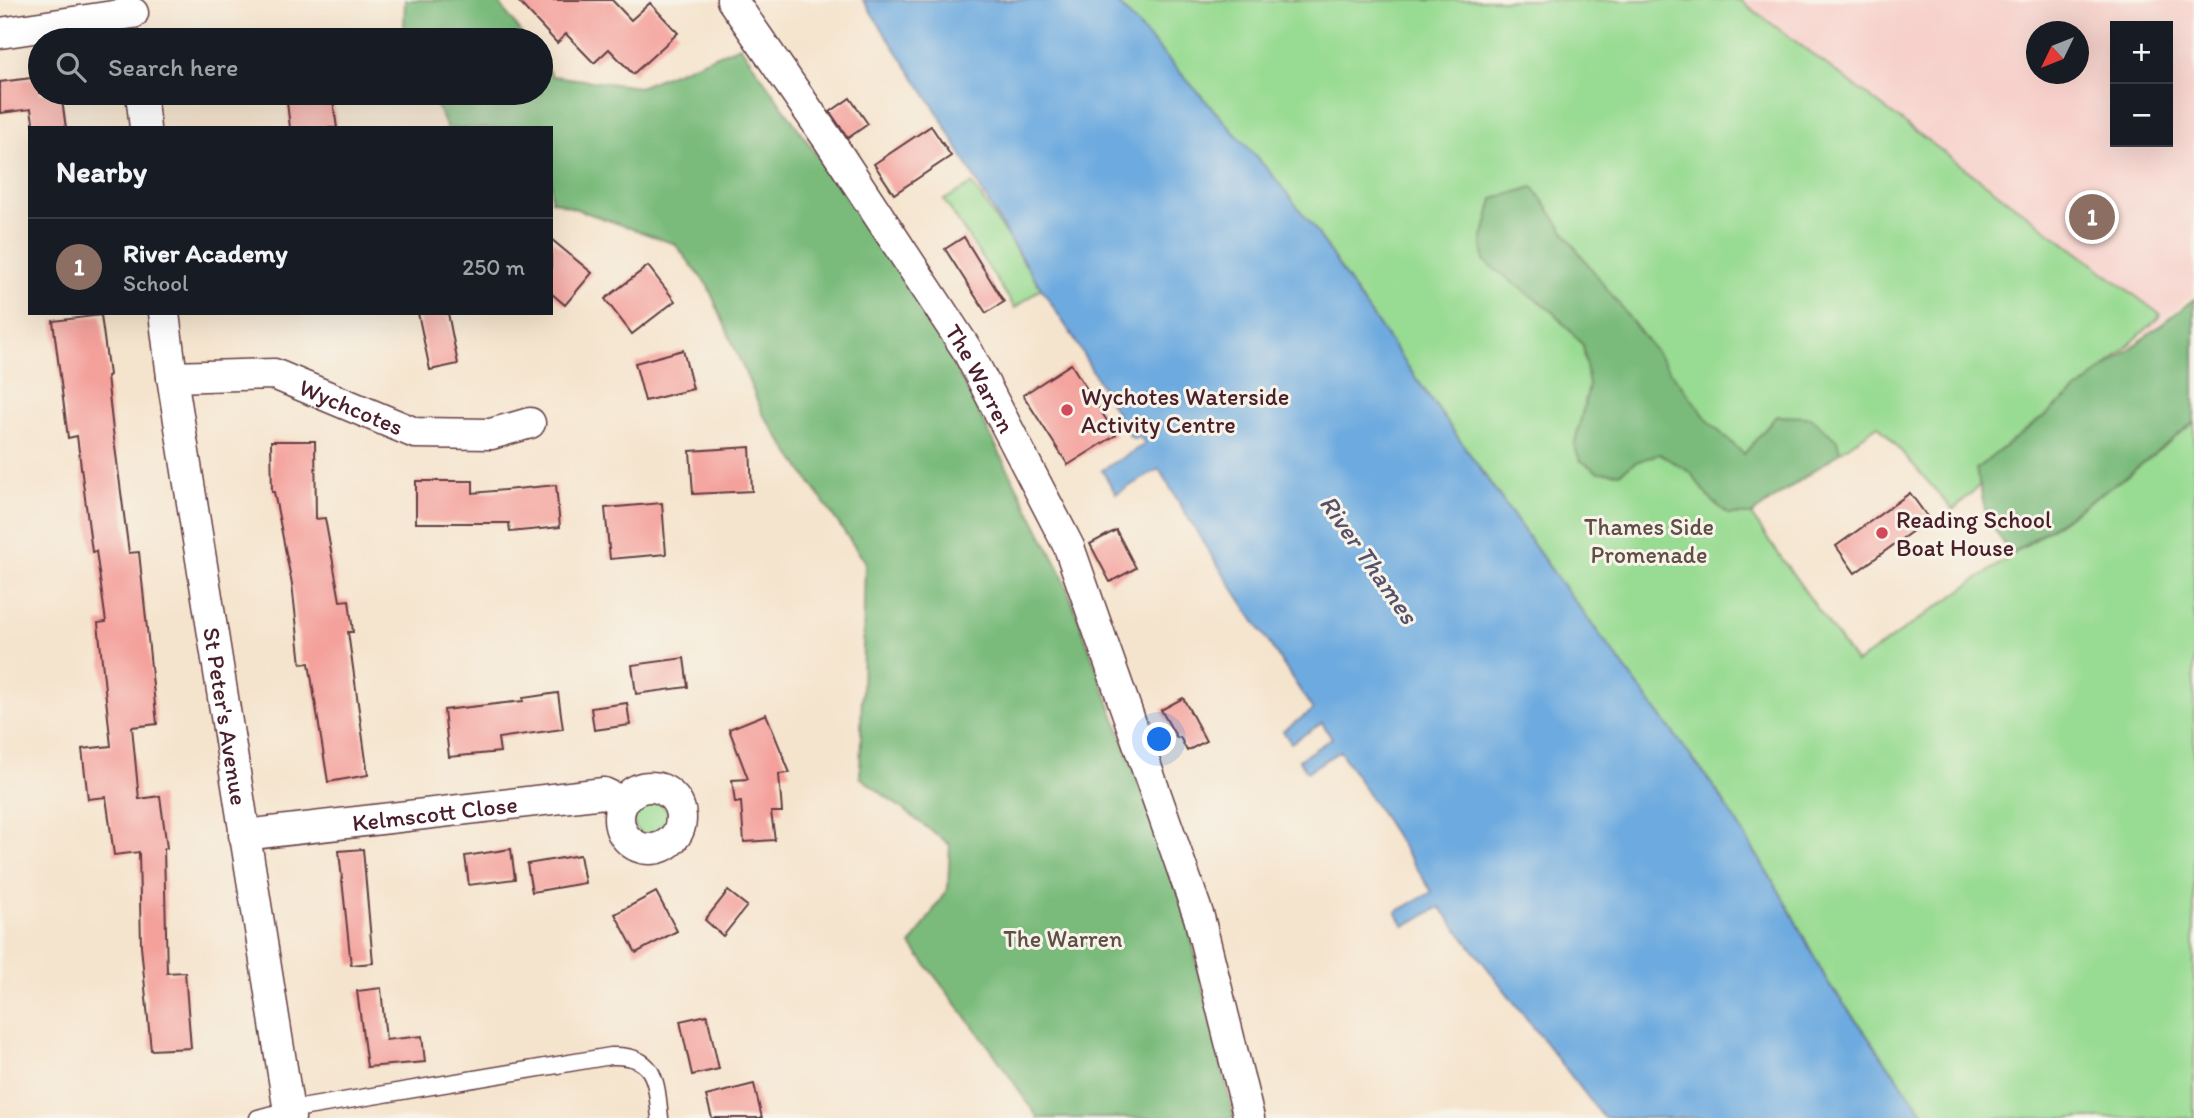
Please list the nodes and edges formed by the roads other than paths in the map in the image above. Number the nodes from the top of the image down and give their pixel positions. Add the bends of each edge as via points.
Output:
1 (732, 0) edge
2 (133, 18) edge
3 (44, 28) edge
4 (28, 30) edge
5 (0, 33) edge
6 (142, 105) edge
7 (145, 126) edge
8 (164, 315) edge
9 (172, 377) junction
10 (530, 423) dead end
11 (624, 802) dead end
12 (244, 835) junction
13 (289, 1114) edge
14 (258, 1118) edge
15 (660, 1118) edge
16 (1249, 1118) edge

1 - 16 street, The Warren via 967,350 1069,547 1199,916
2 - 3 street
4 - 5 street
6 - 7 street
8 - 9 street, St Peter's Avenue
9 - 10 street, Wychcotes via 274,374 415,433 491,434
9 - 12 street, St Peter's Avenue
11 - 12 street, Kelmscott Close via 604,793
12 - 13 street, St Peter's Avenue
13 - 14 lane
13 - 15 lane via 627,1055 655,1077

